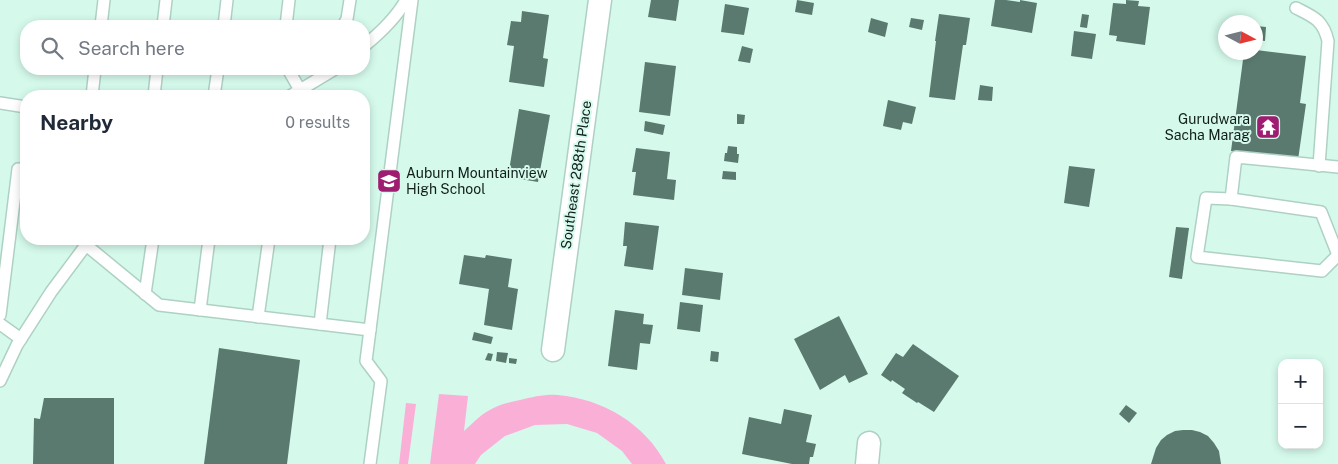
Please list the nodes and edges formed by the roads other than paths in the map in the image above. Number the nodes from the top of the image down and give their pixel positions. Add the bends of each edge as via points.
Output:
1 (104, 0) edge
2 (166, 0) edge
3 (227, 0) edge
4 (289, 0) edge
5 (350, 0) edge
6 (406, 0) edge
7 (412, 0) edge
8 (600, 0) edge
9 (1296, 8) dead end
10 (102, 20) edge
11 (164, 20) edge
12 (225, 20) edge
13 (287, 20) edge
14 (346, 20) edge
15 (370, 41) edge
16 (94, 75) edge
17 (156, 75) edge
18 (217, 75) edge
19 (291, 75) edge
20 (325, 75) edge
21 (93, 90) edge
22 (155, 90) edge
23 (215, 90) edge
24 (300, 90) joint
25 (0, 103) edge
26 (20, 106) edge
27 (1320, 166) junction
28 (1338, 167) edge
29 (20, 169) edge
30 (1231, 200) junction
31 (86, 245) edge
32 (91, 245) edge
33 (153, 245) edge
34 (208, 245) edge
35 (268, 245) edge
36 (329, 245) edge
37 (1338, 255) edge
38 (145, 294) junction
39 (200, 310) junction
40 (0, 315) edge
41 (258, 317) junction
42 (0, 324) edge
43 (320, 324) junction
44 (370, 330) junction
45 (21, 339) junction
46 (553, 350) dead end
47 (0, 381) edge
48 (370, 464) edge

1 - 10 lane
2 - 11 lane
3 - 12 lane
4 - 13 lane
5 - 14 lane
6 - 15 lane via 398,13
7 - 44 lane
8 - 46 street, Southeast 288th Place
9 - 27 lane via 1317,19 1328,41
16 - 21 lane
17 - 22 lane
18 - 23 lane
19 - 24 lane
20 - 24 lane
25 - 26 lane
27 - 28 lane
27 - 30 lane via 1236,157
29 - 40 lane
30 - 37 lane via 1321,212
30 - 37 lane via 1206,198 1197,257 1322,271
31 - 45 lane
32 - 38 lane
33 - 38 lane
34 - 39 lane
35 - 41 lane
36 - 43 lane
38 - 39 lane via 159,305
39 - 41 lane
41 - 43 lane
42 - 45 lane
43 - 44 lane
44 - 48 lane via 366,361 381,381
45 - 47 lane

